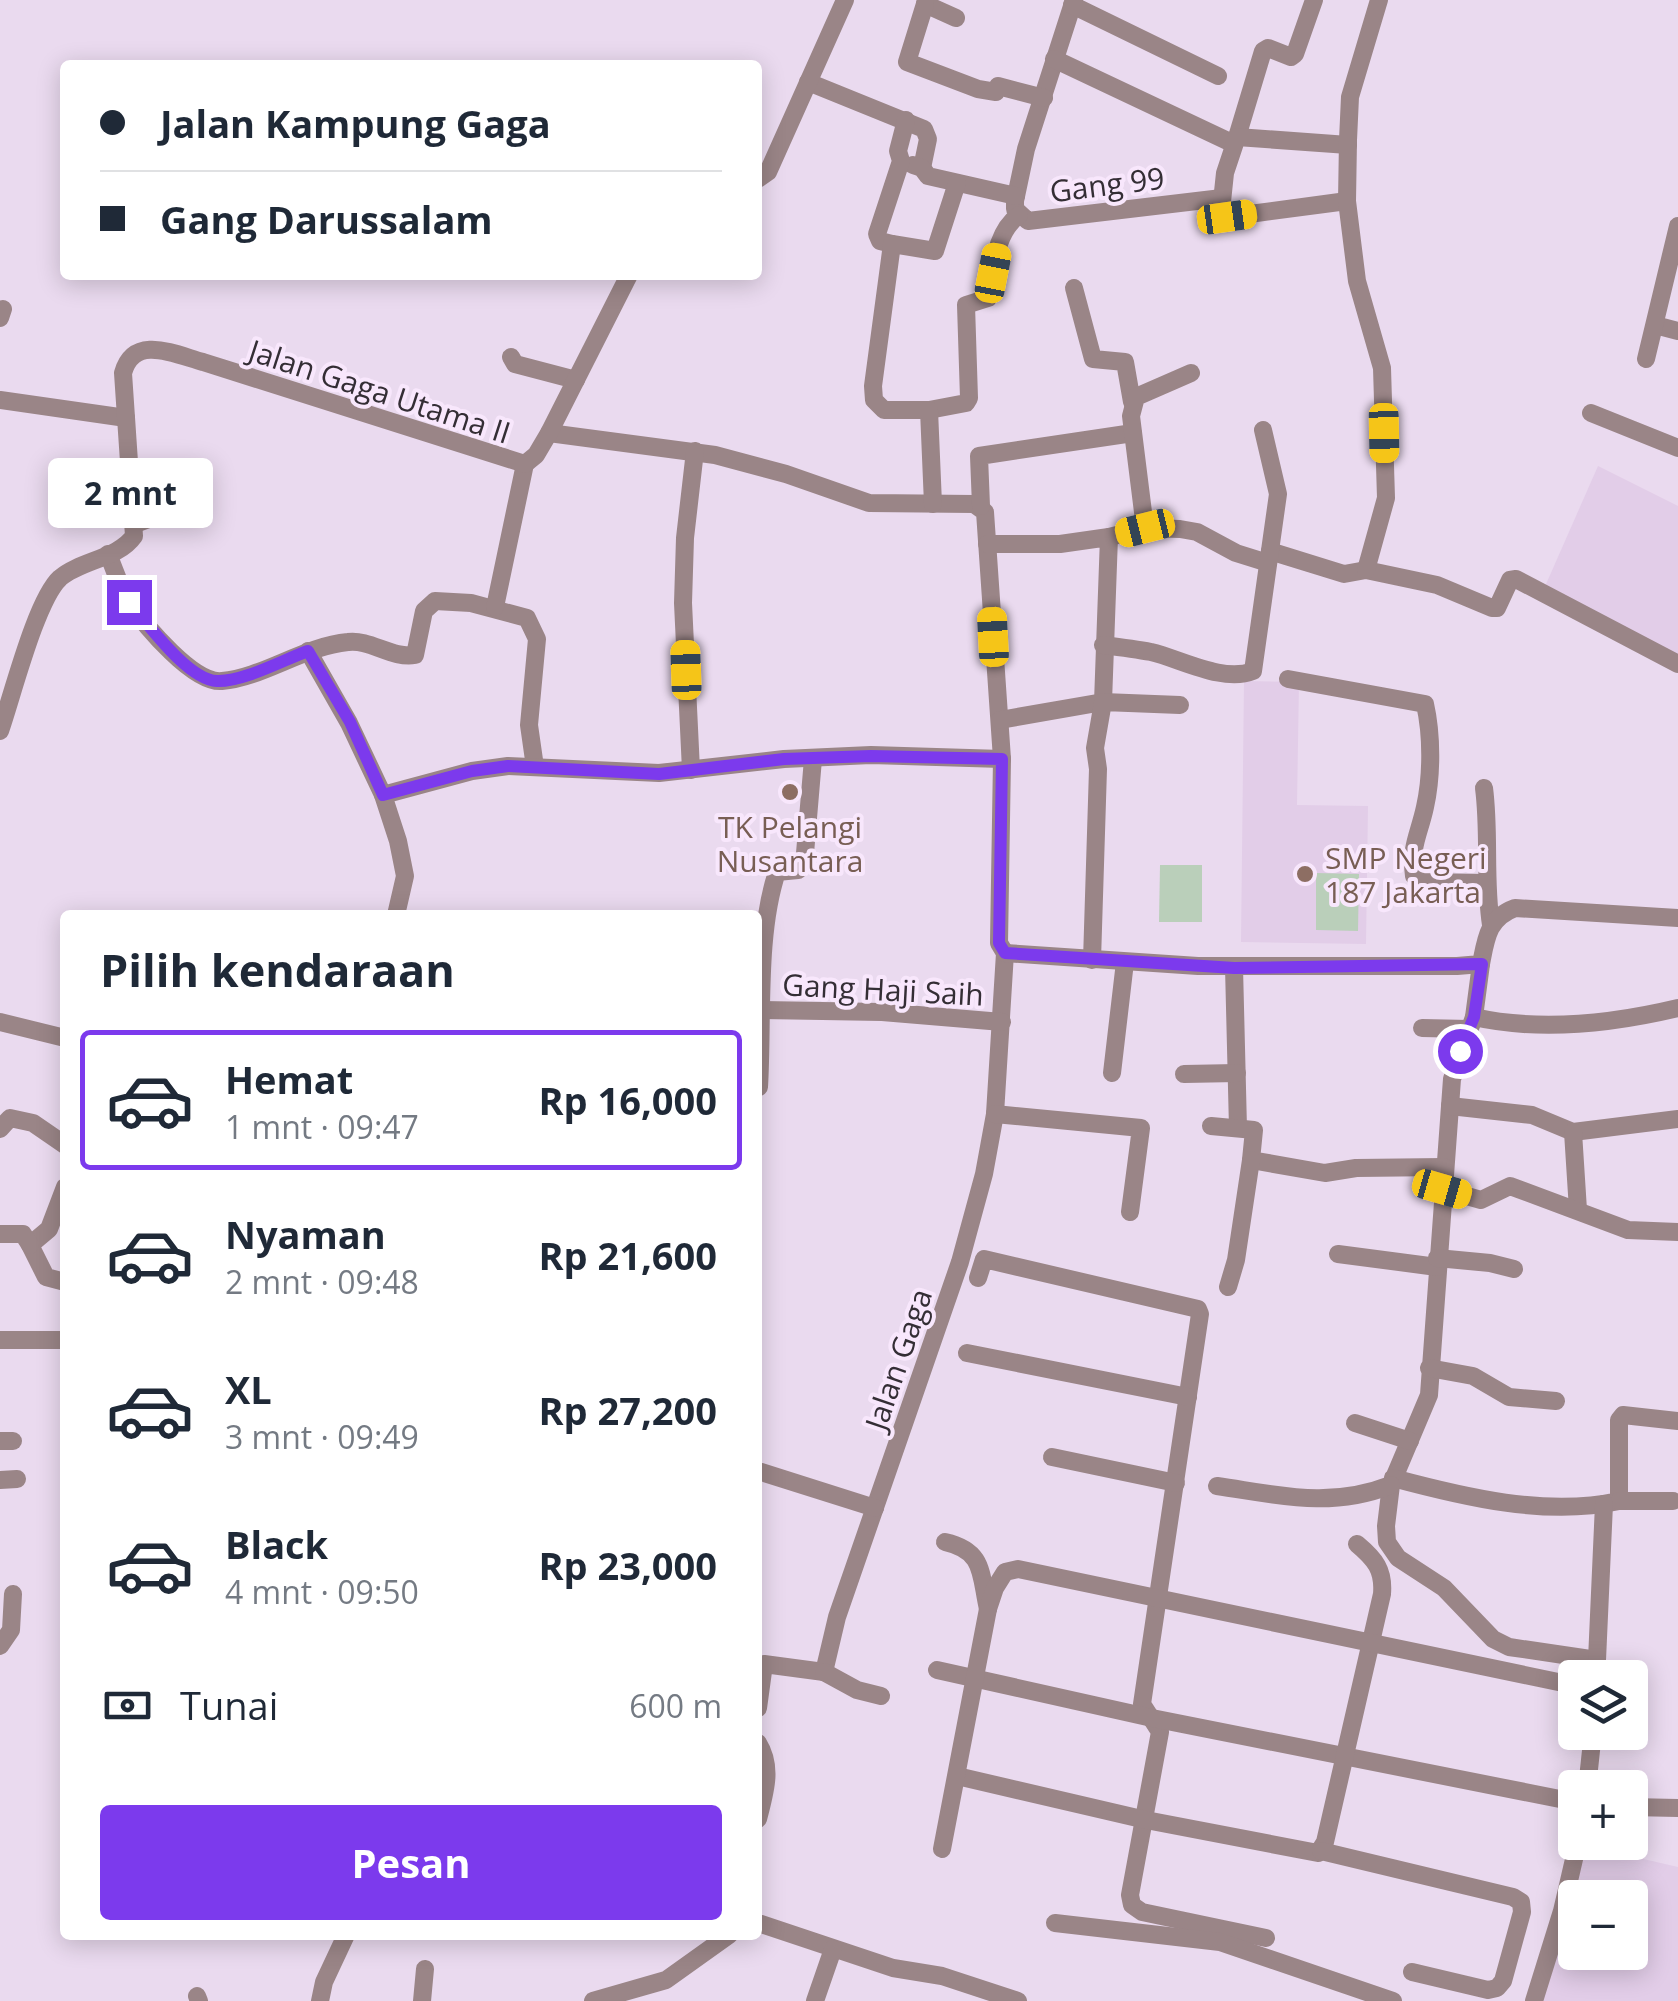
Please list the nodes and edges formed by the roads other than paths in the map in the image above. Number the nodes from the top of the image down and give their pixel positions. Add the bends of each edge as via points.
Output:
1 (845, 0) edge
2 (1314, 0) edge
3 (1379, 0) edge
4 (925, 2) edge
5 (1073, 3) edge
6 (956, 18) dead end
7 (1054, 59) junction
8 (1218, 76) dead end
9 (808, 82) junction
10 (1044, 98) junction
11 (906, 120) junction
12 (1236, 140) junction
13 (1348, 145) junction
14 (901, 161) junction
15 (922, 168) junction
16 (762, 176) edge
17 (957, 184) junction
18 (1222, 198) junction
19 (1347, 201) junction
20 (1017, 206) junction
21 (1678, 226) edge
22 (892, 244) junction
23 (622, 280) edge
24 (1074, 288) dead end
25 (1655, 325) junction
26 (1678, 331) edge
27 (511, 357) dead end
28 (1646, 358) dead end
29 (1192, 372) dead end
30 (576, 380) junction
31 (0, 400) edge
32 (1132, 402) junction
33 (929, 410) junction
34 (1591, 413) dead end
35 (126, 418) junction
36 (1263, 430) dead end
37 (1133, 432) junction
38 (548, 433) junction
39 (1678, 448) edge
40 (695, 451) junction
41 (525, 464) junction
42 (197, 501) dead end
43 (933, 504) junction
44 (981, 506) junction
45 (135, 524) junction
46 (1145, 528) junction
47 (1109, 537) junction
48 (987, 544) junction
49 (108, 554) junction
50 (1269, 557) junction
51 (1366, 570) junction
52 (495, 607) junction
53 (1103, 645) junction
54 (308, 651) junction
55 (1678, 664) edge
56 (1288, 679) dead end
57 (1102, 702) junction
58 (1180, 705) dead end
59 (1000, 720) junction
60 (0, 731) edge
61 (813, 759) junction
62 (1002, 759) junction
63 (534, 766) junction
64 (691, 770) junction
65 (1484, 788) dead end
66 (383, 795) junction
67 (1486, 883) junction
68 (397, 910) edge
69 (1678, 918) edge
70 (1491, 925) junction
71 (1005, 953) junction
72 (1092, 960) junction
73 (1125, 962) junction
74 (1482, 964) junction
75 (1234, 968) junction
76 (1678, 1008) edge
77 (762, 1010) joint
78 (0, 1022) edge
79 (1002, 1022) junction
80 (1472, 1023) junction
81 (1422, 1028) dead end
82 (60, 1037) edge
83 (1112, 1073) dead end
84 (1237, 1073) junction
85 (1184, 1074) dead end
86 (1450, 1106) junction
87 (995, 1114) junction
88 (1678, 1119) edge
89 (1211, 1126) dead end
90 (1238, 1128) junction
91 (0, 1130) edge
92 (1573, 1132) junction
93 (60, 1143) edge
94 (1251, 1160) junction
95 (1444, 1167) junction
96 (1442, 1189) junction
97 (60, 1200) edge
98 (1578, 1210) junction
99 (1130, 1212) dead end
100 (1678, 1232) edge
101 (0, 1234) edge
102 (30, 1245) junction
103 (1338, 1254) dead end
104 (984, 1260) dead end
105 (1437, 1262) junction
106 (1514, 1269) dead end
107 (60, 1281) edge
108 (1228, 1288) dead end
109 (0, 1340) edge
110 (60, 1340) edge
111 (967, 1352) dead end
112 (1429, 1368) junction
113 (1188, 1397) junction
114 (1556, 1401) dead end
115 (1678, 1421) edge
116 (1355, 1423) dead end
117 (1410, 1441) junction
118 (1052, 1457) dead end
119 (762, 1472) edge
120 (1392, 1482) junction
121 (1176, 1483) junction
122 (1217, 1486) dead end
123 (1673, 1501) dead end
124 (1612, 1503) junction
125 (876, 1508) junction
126 (946, 1542) dead end
127 (1357, 1544) dead end
128 (13, 1594) dead end
129 (1158, 1598) junction
130 (988, 1610) junction
131 (1371, 1643) junction
132 (0, 1646) edge
133 (1561, 1660) edge
134 (1598, 1660) edge
135 (937, 1670) dead end
136 (824, 1672) junction
137 (974, 1678) junction
138 (762, 1682) edge
139 (1558, 1682) edge
140 (881, 1696) dead end
141 (1152, 1718) junction
142 (762, 1750) edge
143 (1344, 1756) junction
144 (956, 1776) junction
145 (762, 1797) edge
146 (1558, 1799) edge
147 (1648, 1807) edge
148 (1678, 1808) edge
149 (1146, 1820) junction
150 (942, 1849) dead end
151 (1320, 1851) junction
152 (1574, 1860) edge
153 (1055, 1923) dead end
154 (762, 1925) edge
155 (1266, 1938) dead end
156 (344, 1940) edge
157 (722, 1940) edge
158 (833, 1949) junction
159 (426, 1968) dead end
160 (1412, 1972) dead end
161 (1007, 1999) edge
162 (320, 2001) edge
163 (422, 2001) edge
164 (593, 2001) edge
165 (815, 2001) edge
166 (1392, 2001) edge
167 (1534, 2001) edge

1 - 9 street
2 - 12 street via 1296,54 1263,51
3 - 13 street via 1350,98
4 - 6 street
4 - 10 street via 907,62 978,89 996,92 998,86
5 - 7 street
5 - 8 street
7 - 10 street
7 - 12 street, Gang 99
9 - 11 street
9 - 16 street
10 - 20 street via 1026,149
11 - 14 street
11 - 15 street via 928,134
12 - 13 street
12 - 18 street
13 - 19 street
14 - 15 street, Gang 99
14 - 22 street via 877,234
15 - 17 street, Gang 99
17 - 20 street, Gang 99
17 - 22 street via 935,251
18 - 19 street via 1227,217
18 - 20 street, Gang 99 via 1028,220
19 - 51 street via 1357,281 1382,368 1386,498
20 - 33 street via 1002,235 988,298 966,305 966,403
21 - 25 street
22 - 33 street via 874,400 884,410
23 - 30 street, Jalan Gaga Utama II
24 - 32 street via 1093,359 1125,362
25 - 26 street
25 - 28 street
27 - 30 street via 515,364
29 - 32 street
30 - 38 street, Jalan Gaga Utama II
31 - 35 street
32 - 37 street
33 - 43 street
34 - 39 street
35 - 41 street, Jalan Gaga Utama II via 124,367 148,348
35 - 45 street
36 - 50 street via 1278,494
37 - 44 street, Jalan Gaga via 979,456
37 - 46 street
38 - 40 street
38 - 41 street, Jalan Gaga Utama II
40 - 43 street via 868,503
40 - 64 street via 684,603
41 - 52 street
42 - 45 street
43 - 44 street
44 - 48 street, Jalan Gaga
45 - 49 street via 130,542
46 - 47 street
46 - 50 street via 1197,532 1236,553
47 - 48 street
47 - 53 street
48 - 59 street, Jalan Gaga
49 - 54 street via 129,602 202,677 234,679
49 - 60 street via 71,570 51,588
50 - 51 street via 1344,574
50 - 53 street via 1257,660 1248,674
51 - 55 street via 1448,588 1494,609 1516,579
52 - 54 street via 434,602 424,611 417,652 410,657 355,641
52 - 63 street via 527,618 535,630 529,725
53 - 57 street
54 - 66 street
56 - 67 street via 1426,704 1429,772 1412,850 1414,876 1421,882
57 - 58 street
57 - 59 street
57 - 72 street via 1095,748
59 - 62 street, Jalan Gaga
61 - 62 street
61 - 64 street
61 - 77 street, Gang Haji Saih via 804,865 775,875
62 - 71 street, Jalan Gaga via 999,943
63 - 64 street
63 - 66 street via 472,771
65 - 67 street
66 - 68 street via 404,876
67 - 70 street
69 - 70 street via 1518,908
70 - 74 street
71 - 72 street
71 - 79 street, Jalan Gaga
72 - 73 street
73 - 75 street
73 - 83 street
74 - 75 street
74 - 80 street
75 - 84 street
76 - 80 street via 1530,1027
77 - 79 street, Gang Haji Saih
78 - 82 street
79 - 87 street, Jalan Gaga
80 - 81 street
80 - 86 street
84 - 85 street
84 - 90 street
86 - 92 street via 1532,1115
86 - 95 street
87 - 99 street via 1141,1128
87 - 125 street, Jalan Gaga via 960,1262
88 - 92 street
89 - 90 street
90 - 94 street via 1254,1130
91 - 93 street via 10,1118 28,1121
92 - 98 street
94 - 95 street via 1326,1173
94 - 108 street
95 - 96 street
96 - 98 street via 1482,1200 1510,1186
96 - 105 street
97 - 102 street via 49,1228
98 - 100 street via 1628,1230
101 - 102 street via 23,1234
102 - 107 street via 46,1277
103 - 105 street
104 - 113 street via 1198,1308
105 - 106 street
105 - 112 street
109 - 110 street
111 - 113 street
112 - 114 street via 1473,1376 1508,1397
112 - 117 street via 1429,1395
113 - 121 street
115 - 124 street via 1619,1420
116 - 117 street
117 - 120 street
118 - 121 street
119 - 125 street
120 - 122 street via 1352,1498 1320,1501
120 - 124 street via 1536,1506
120 - 133 street via 1386,1526 1393,1553 1444,1588 1493,1640
121 - 129 street
123 - 124 street
124 - 134 street
125 - 136 street, Jalan Gaga
126 - 130 street via 967,1546 976,1556
127 - 131 street via 1384,1577
128 - 132 street via 11,1630
129 - 130 street via 1018,1569 1005,1572
129 - 131 street
129 - 141 street via 1142,1704
130 - 137 street
131 - 139 street
131 - 143 street
135 - 137 street
136 - 138 street via 765,1663
136 - 140 street
137 - 141 street
137 - 144 street
141 - 143 street
141 - 149 street via 1160,1732
142 - 145 street via 767,1770
143 - 146 street
143 - 151 street
144 - 149 street
144 - 150 street
147 - 148 street
149 - 151 street
149 - 155 street via 1132,1905
151 - 160 street via 1521,1902 1498,1988
152 - 167 street
153 - 166 street via 1220,1942
154 - 158 street
156 - 162 street
157 - 164 street via 666,1980
158 - 161 street
158 - 165 street
159 - 163 street

